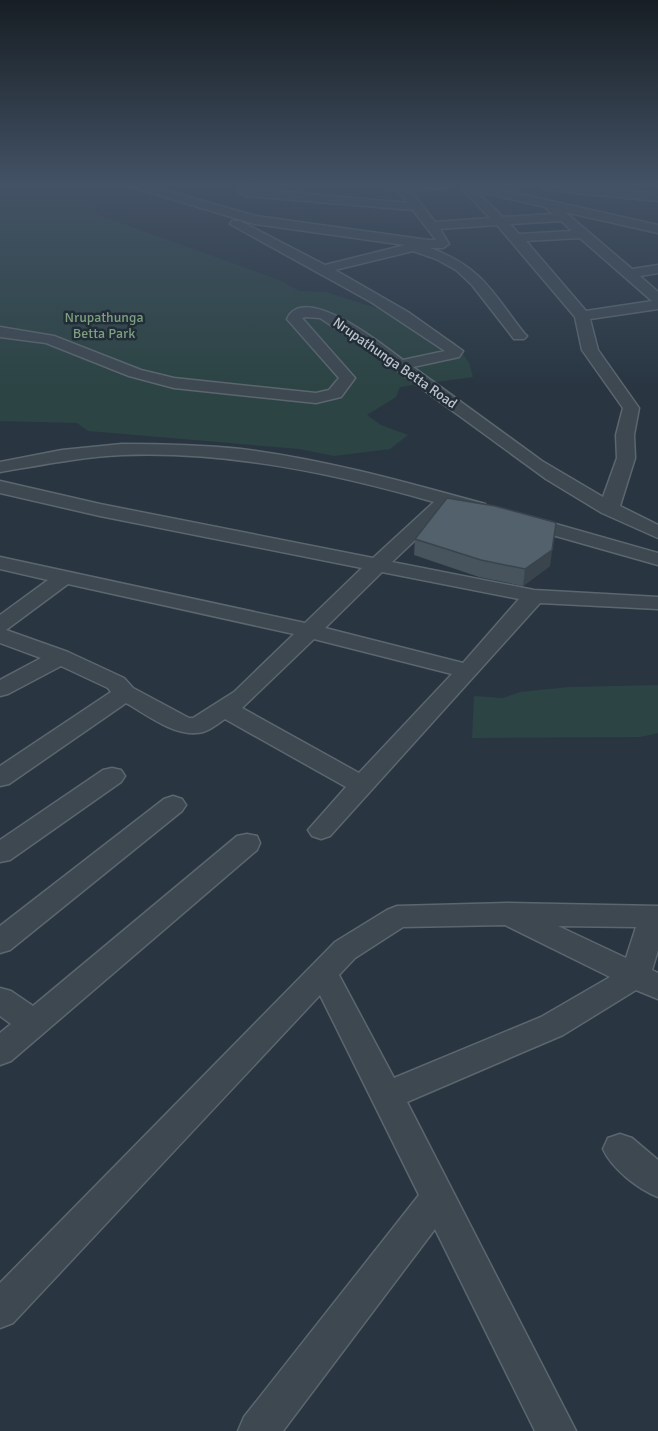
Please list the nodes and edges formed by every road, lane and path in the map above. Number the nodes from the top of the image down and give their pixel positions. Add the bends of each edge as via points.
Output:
1 (289, 252) edge
2 (306, 252) edge
3 (392, 252) edge
4 (433, 252) edge
5 (528, 252) edge
6 (603, 252) edge
7 (295, 255) junction
8 (324, 269) junction
9 (658, 269) edge
10 (629, 274) junction
11 (658, 299) edge
12 (658, 305) edge
13 (582, 316) junction
14 (0, 332) edge
15 (519, 336) dead end
16 (400, 365) junction
17 (0, 467) edge
18 (0, 487) edge
19 (448, 499) junction
20 (609, 510) junction
21 (658, 532) edge
22 (658, 559) edge
23 (0, 563) edge
24 (376, 566) junction
25 (62, 579) junction
26 (534, 596) junction
27 (658, 603) edge
28 (0, 625) edge
29 (309, 631) junction
30 (0, 635) edge
31 (60, 657) junction
32 (468, 671) junction
33 (0, 689) edge
34 (125, 693) junction
35 (226, 710) junction
36 (112, 776) dead end
37 (0, 778) edge
38 (362, 785) junction
39 (173, 805) dead end
40 (321, 830) dead end
41 (247, 843) dead end
42 (0, 853) edge
43 (508, 914) junction
44 (656, 917) edge
45 (0, 942) edge
46 (323, 973) junction
47 (647, 982) edge
48 (0, 1000) edge
49 (34, 1023) junction
50 (0, 1052) edge
51 (387, 1096) junction
52 (620, 1149) dead end
53 (658, 1180) edge
54 (438, 1197) junction
55 (0, 1310) edge
56 (258, 1431) edge
57 (556, 1431) edge

1 - 7 street
2 - 7 street
3 - 8 street
4 - 15 street via 473,277
5 - 13 street
6 - 10 street
7 - 8 street
8 - 16 street via 416,322 455,351
9 - 10 street
10 - 11 street
12 - 13 street
13 - 20 street via 590,350 631,408 625,435 626,458
14 - 16 street, Nrupathunga Betta Road via 48,339 135,373 174,383 302,397 333,396 342,390 347,378 294,319 312,312 341,324
16 - 20 street, Nrupathunga Betta Road via 519,453
17 - 19 street via 58,454 195,449 291,461
18 - 24 street
19 - 22 street
19 - 24 street
20 - 21 street, Nrupathunga Betta Road
23 - 25 street
24 - 26 street
24 - 29 street
25 - 28 street
25 - 29 street
26 - 27 street
26 - 32 street
29 - 32 street
29 - 35 street
30 - 31 street
31 - 33 street
31 - 34 street via 116,683
32 - 38 street
34 - 35 street via 189,725 201,724
34 - 37 street
35 - 38 street
36 - 42 street
38 - 40 street
39 - 45 street
41 - 49 street
43 - 44 street
43 - 46 street via 397,917 345,950
43 - 47 street
44 - 47 street
46 - 51 street
46 - 55 street
47 - 51 street
48 - 49 street
49 - 50 street
51 - 54 street
52 - 53 street
54 - 56 street
54 - 57 street

